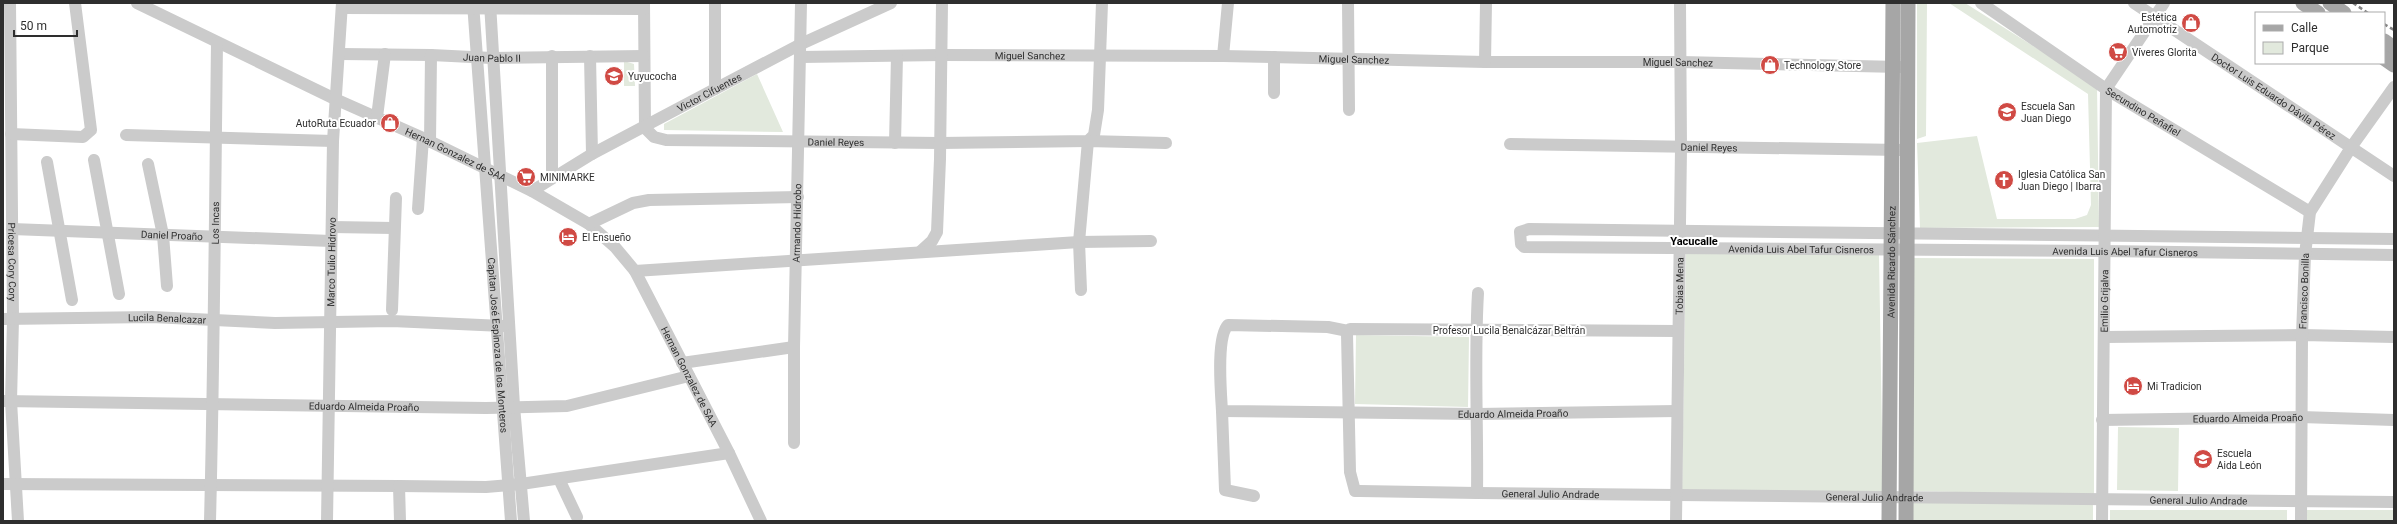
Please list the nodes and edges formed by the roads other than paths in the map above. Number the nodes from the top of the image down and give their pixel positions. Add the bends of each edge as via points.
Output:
1 (10, 3) edge
2 (76, 3) edge
3 (137, 3) edge
4 (715, 3) edge
5 (801, 3) edge
6 (891, 3) edge
7 (942, 3) edge
8 (1102, 3) edge
9 (1228, 3) edge
10 (1348, 3) edge
11 (1486, 3) edge
12 (1680, 3) edge
13 (1893, 3) edge
14 (1908, 3) edge
15 (1981, 3) edge
16 (2134, 3) edge
17 (2164, 3) edge
18 (2303, 3) edge
19 (2330, 3) edge
20 (342, 6) edge
21 (473, 6) edge
22 (491, 6) edge
23 (644, 6) edge
24 (2316, 12) edge
25 (2343, 12) edge
26 (2155, 17) junction
27 (2385, 42) edge
28 (217, 43) junction
29 (801, 44) junction
30 (2394, 48) edge
31 (340, 54) junction
32 (385, 54) junction
33 (432, 55) junction
34 (942, 55) junction
35 (552, 56) junction
36 (590, 56) junction
37 (644, 56) junction
38 (897, 56) junction
39 (1223, 56) junction
40 (477, 57) junction
41 (1101, 57) junction
42 (1274, 57) junction
43 (492, 58) junction
44 (801, 58) junction
45 (2385, 59) edge
46 (1347, 60) junction
47 (1485, 62) junction
48 (1681, 62) junction
49 (2394, 65) edge
50 (1900, 67) junction
51 (2394, 88) edge
52 (715, 89) junction
53 (2106, 89) junction
54 (1274, 93) dead end
55 (335, 99) junction
56 (1349, 110) dead end
57 (377, 117) junction
58 (645, 128) junction
59 (11, 134) junction
60 (126, 135) dead end
61 (216, 136) junction
62 (426, 140) junction
63 (334, 141) junction
64 (1088, 141) junction
65 (799, 142) junction
66 (895, 143) junction
67 (940, 143) junction
68 (1166, 143) dead end
69 (1510, 144) dead end
70 (2352, 146) junction
71 (1681, 148) junction
72 (1900, 150) junction
73 (592, 154) junction
74 (94, 160) dead end
75 (47, 162) dead end
76 (148, 164) dead end
77 (486, 170) junction
78 (500, 175) junction
79 (2394, 176) edge
80 (552, 177) junction
81 (532, 191) junction
82 (798, 196) junction
83 (396, 198) dead end
84 (418, 209) dead end
85 (2310, 212) junction
86 (589, 224) junction
87 (332, 227) junction
88 (393, 228) junction
89 (12, 229) junction
90 (59, 230) junction
91 (106, 232) junction
92 (1679, 232) junction
93 (1890, 234) junction
94 (1906, 234) junction
95 (163, 235) junction
96 (2103, 235) junction
97 (214, 236) junction
98 (2306, 238) junction
99 (2394, 239) edge
100 (331, 241) junction
101 (1151, 241) dead end
102 (1079, 242) junction
103 (1679, 247) junction
104 (1890, 250) junction
105 (1907, 250) junction
106 (2103, 250) junction
107 (921, 251) junction
108 (2305, 255) junction
109 (2394, 255) edge
110 (796, 262) junction
111 (635, 271) junction
112 (167, 286) dead end
113 (1081, 290) dead end
114 (1478, 293) dead end
115 (119, 294) dead end
116 (72, 300) dead end
117 (392, 310) dead end
118 (8, 319) edge
119 (212, 321) junction
120 (330, 322) junction
121 (496, 326) junction
122 (509, 327) junction
123 (1476, 330) junction
124 (1678, 331) junction
125 (1348, 335) junction
126 (2302, 335) junction
127 (2104, 336) junction
128 (2394, 337) edge
129 (794, 347) junction
130 (682, 363) junction
131 (689, 376) junction
132 (7, 401) edge
133 (213, 404) junction
134 (330, 405) junction
135 (514, 406) junction
136 (501, 407) junction
137 (1222, 411) junction
138 (1349, 411) junction
139 (1677, 411) junction
140 (1478, 414) junction
141 (2302, 417) junction
142 (2102, 420) junction
143 (2394, 420) edge
144 (794, 443) dead end
145 (729, 453) junction
146 (559, 479) junction
147 (3, 484) edge
148 (16, 484) junction
149 (521, 484) junction
150 (210, 485) junction
151 (327, 485) junction
152 (508, 485) junction
153 (400, 486) junction
154 (1477, 493) junction
155 (1676, 494) junction
156 (1254, 496) dead end
157 (1890, 497) junction
158 (1905, 497) junction
159 (2102, 501) junction
160 (2301, 502) junction
161 (2394, 502) edge
162 (577, 517) dead end
163 (18, 521) edge
164 (210, 521) edge
165 (327, 521) edge
166 (400, 521) edge
167 (511, 521) edge
168 (524, 521) edge
169 (761, 521) edge
170 (1676, 521) edge
171 (1889, 521) edge
172 (1906, 521) edge
173 (2102, 521) edge
174 (2301, 521) edge

1 - 59 street, Pricesa Cory Cory
2 - 59 street via 91,130 83,137
3 - 28 street, Hernan Gonzalez de SAA
4 - 52 street
5 - 29 street, Armando Hidrobo
6 - 29 street, Victor Cifuentes
7 - 34 street
8 - 41 street
9 - 39 street
10 - 46 street
11 - 47 street
12 - 48 street, Tobias Mena
13 - 50 main road, Avenida Ricardo Sánchez
14 - 50 main road, Avenida Ricardo Sánchez
15 - 53 street, Secundino Peñafiel
16 - 26 street, Doctor Luis Eduardo Dávila Pérez
17 - 26 street
18 - 24 main road
19 - 25 main road
20 - 21 street
20 - 31 street, Marco Tulio Hidrovo
21 - 22 street
21 - 40 street, Capitan José Espinoza de los Monteros
22 - 23 street
22 - 43 street, Capitan José Espinoza de los Monteros
23 - 37 street
26 - 53 street
26 - 70 street, Doctor Luis Eduardo Dávila Pérez
27 - 30 main road
28 - 55 street, Hernan Gonzalez de SAA
28 - 61 street, Los Incas
29 - 44 street, Armando Hidrobo
29 - 52 street, Victor Cifuentes
31 - 32 street, Juan Pablo II
31 - 55 street, Marco Tulio Hidrovo
32 - 33 street, Juan Pablo II
32 - 57 street
33 - 40 street, Juan Pablo II
33 - 62 street
34 - 38 street, Miguel Sanchez
34 - 41 street, Miguel Sanchez
34 - 67 street
35 - 36 street, Juan Pablo II
35 - 43 street, Juan Pablo II
35 - 80 street
36 - 37 street, Juan Pablo II
36 - 73 street
37 - 58 street
38 - 44 street, Miguel Sanchez
38 - 66 street
39 - 41 street, Miguel Sanchez
39 - 42 street, Miguel Sanchez
40 - 43 street, Juan Pablo II
40 - 77 street, Capitan José Espinoza de los Monteros
41 - 64 street via 1096,126 1094,135
42 - 46 street, Miguel Sanchez
42 - 54 street
43 - 78 street, Capitan José Espinoza de los Monteros
44 - 65 street, Armando Hidrobo
45 - 49 main road
46 - 47 street, Miguel Sanchez
46 - 56 street
47 - 48 street, Miguel Sanchez
48 - 50 street, Miguel Sanchez
48 - 71 street, Tobias Mena
50 - 72 main road, Avenida Ricardo Sánchez
51 - 70 street, Francisco Bonilla
52 - 58 street, Victor Cifuentes
53 - 85 street, Secundino Peñafiel
53 - 96 street, Emilio Grijalva
55 - 57 street, Hernan Gonzalez de SAA
55 - 63 street, Marco Tulio Hidrovo
57 - 62 street, Hernan Gonzalez de SAA
58 - 65 street, Daniel Reyes via 654,137 666,140
58 - 73 street, Victor Cifuentes
59 - 89 street, Pricesa Cory Cory
60 - 61 street
61 - 63 street
61 - 97 street, Los Incas
62 - 77 street, Hernan Gonzalez de SAA
62 - 84 street
63 - 87 street, Marco Tulio Hidrovo
64 - 67 street, Daniel Reyes
64 - 68 street, Daniel Reyes
64 - 102 street
65 - 66 street, Daniel Reyes
65 - 82 street, Armando Hidrobo
66 - 67 street, Daniel Reyes
67 - 107 street via 937,232
69 - 71 street, Daniel Reyes
70 - 79 street, Doctor Luis Eduardo Dávila Pérez
70 - 85 street, Francisco Bonilla
71 - 72 street, Daniel Reyes
71 - 92 street, Tobias Mena
72 - 93 main road, Avenida Ricardo Sánchez
72 - 94 main road, Avenida Ricardo Sánchez
73 - 80 street, Victor Cifuentes
74 - 91 street
75 - 90 street
76 - 95 street
77 - 78 street, Hernan Gonzalez de SAA
77 - 121 street, Capitan José Espinoza de los Monteros
78 - 81 street, Hernan Gonzalez de SAA
78 - 122 street, Capitan José Espinoza de los Monteros
80 - 81 street, Victor Cifuentes
81 - 86 street, Hernan Gonzalez de SAA
82 - 86 street via 649,200 633,204
82 - 110 street, Armando Hidrobo
83 - 88 street
85 - 98 street, Francisco Bonilla
86 - 111 street, Hernan Gonzalez de SAA via 615,247
87 - 88 street
87 - 100 street, Marco Tulio Hidrovo
88 - 117 street
89 - 90 street, Daniel Proaño
89 - 118 street, Pricesa Cory Cory
90 - 91 street, Daniel Proaño
90 - 116 street
91 - 95 street, Daniel Proaño
91 - 115 street
92 - 93 street, Avenida Luis Abel Tafur Cisneros
92 - 103 street, Tobias Mena
92 - 103 street, Avenida Luis Abel Tafur Cisneros via 1529,229 1520,232 1519,237 1524,247
93 - 94 street, Avenida Luis Abel Tafur Cisneros
93 - 104 main road, Avenida Ricardo Sánchez
94 - 96 street, Avenida Luis Abel Tafur Cisneros
94 - 105 main road, Avenida Ricardo Sánchez
95 - 97 street, Daniel Proaño
95 - 112 street
96 - 98 street, Avenida Luis Abel Tafur Cisneros
96 - 106 street, Emilio Grijalva
97 - 100 street, Daniel Proaño
97 - 119 street, Los Incas
98 - 99 street, Avenida Luis Abel Tafur Cisneros
98 - 108 street, Francisco Bonilla
100 - 120 street, Marco Tulio Hidrovo
101 - 102 street
102 - 107 street
102 - 113 street
103 - 104 street, Avenida Luis Abel Tafur Cisneros
103 - 124 street, Tobias Mena
104 - 105 street, Avenida Luis Abel Tafur Cisneros
104 - 157 main road, Avenida Ricardo Sánchez
105 - 106 street, Avenida Luis Abel Tafur Cisneros
105 - 158 main road, Avenida Ricardo Sánchez
106 - 108 street, Avenida Luis Abel Tafur Cisneros
106 - 127 street, Emilio Grijalva
107 - 110 street
108 - 109 street, Avenida Luis Abel Tafur Cisneros
108 - 126 street, Francisco Bonilla
110 - 111 street
110 - 129 street, Armando Hidrobo
111 - 130 street, Hernan Gonzalez de SAA
114 - 123 street
118 - 119 street, Lucila Benalcazar via 152,317
118 - 132 street, Pricesa Cory Cory
119 - 120 street, Lucila Benalcazar
119 - 133 street, Los Incas
120 - 121 street, Lucila Benalcazar via 392,321
120 - 134 street, Marco Tulio Hidrovo
121 - 122 street, Lucila Benalcazar
121 - 136 street, Capitan José Espinoza de los Monteros
122 - 135 street, Capitan José Espinoza de los Monteros
123 - 124 street, Profesor Lucila Benalcázar Beltrán
123 - 125 street, Profesor Lucila Benalcázar Beltrán via 1354,328
123 - 140 street
124 - 139 street, Tobias Mena
125 - 137 street, Profesor Lucila Benalcázar Beltrán via 1328,327 1228,325 1224,329 1221,345
125 - 138 street
126 - 127 street
126 - 128 street
126 - 141 street, Francisco Bonilla
127 - 142 street, Emilio Grijalva
129 - 130 street
129 - 144 street, Armando Hidrobo
130 - 131 street, Hernan Gonzalez de SAA
131 - 135 street, Eduardo Almeida Proaño via 567,406
131 - 145 street, Hernan Gonzalez de SAA
132 - 133 street, Eduardo Almeida Proaño
132 - 148 street, Pricesa Cory Cory
133 - 134 street, Eduardo Almeida Proaño
133 - 150 street, Los Incas
134 - 136 street, Eduardo Almeida Proaño
134 - 151 street, Marco Tulio Hidrovo
135 - 136 street, Eduardo Almeida Proaño
135 - 149 street, Capitan José Espinoza de los Monteros
136 - 152 street, Capitan José Espinoza de los Monteros
137 - 138 street, Eduardo Almeida Proaño
137 - 156 street via 1225,490
138 - 140 street, Eduardo Almeida Proaño
138 - 154 street, General Julio Andrade via 1350,472 1355,491
139 - 140 street, Eduardo Almeida Proaño
139 - 155 street, Tobias Mena
140 - 154 street
141 - 142 street, Eduardo Almeida Proaño
141 - 143 street, Eduardo Almeida Proaño
141 - 160 street, Francisco Bonilla
142 - 159 street, Emilio Grijalva
145 - 146 street
145 - 169 street, Hernan Gonzalez de SAA
146 - 149 street
146 - 162 street
147 - 148 street
148 - 150 street
148 - 163 street, Pricesa Cory Cory
149 - 152 street
149 - 168 street, Capitan José Espinoza de los Monteros
150 - 151 street
150 - 164 street, Los Incas
151 - 153 street
151 - 165 street, Marco Tulio Hidrovo
152 - 153 street
152 - 167 street, Capitan José Espinoza de los Monteros
153 - 166 street
154 - 155 street, General Julio Andrade
155 - 157 street, General Julio Andrade
155 - 170 street, Tobias Mena
157 - 158 street, General Julio Andrade
157 - 171 main road, Avenida Ricardo Sánchez
158 - 159 street, General Julio Andrade
158 - 172 main road, Avenida Ricardo Sánchez
159 - 160 street, General Julio Andrade
159 - 173 street, Emilio Grijalva
160 - 161 street, General Julio Andrade
160 - 174 street, Francisco Bonilla

